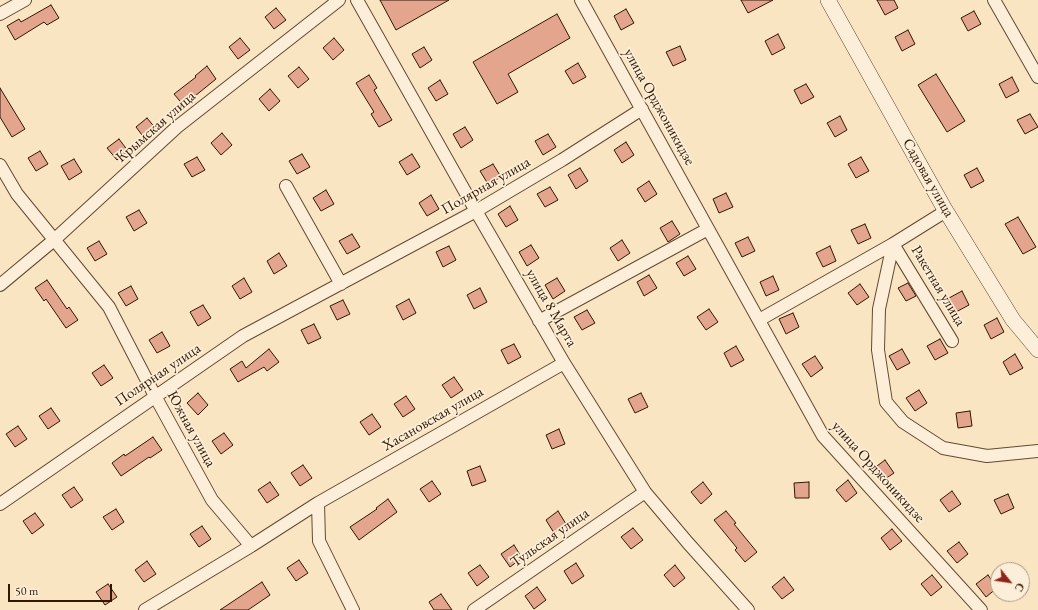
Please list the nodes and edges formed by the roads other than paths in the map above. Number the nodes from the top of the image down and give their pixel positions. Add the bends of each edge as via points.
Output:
1 (25, 0) edge
2 (339, 0) edge
3 (358, 0) edge
4 (581, 0) edge
5 (828, 0) edge
6 (994, 0) edge
7 (0, 14) edge
8 (1038, 77) edge
9 (642, 109) junction
10 (0, 165) edge
11 (286, 186) dead end
12 (476, 211) junction
13 (946, 212) junction
14 (708, 229) junction
15 (54, 240) junction
16 (893, 244) junction
17 (341, 284) junction
18 (0, 285) edge
19 (759, 320) junction
20 (539, 321) junction
21 (952, 341) dead end
22 (1038, 350) edge
23 (564, 363) junction
24 (155, 396) junction
25 (1038, 451) edge
26 (645, 492) junction
27 (318, 503) junction
28 (0, 504) edge
29 (251, 546) junction
30 (145, 610) edge
31 (353, 610) edge
32 (474, 610) edge
33 (748, 610) edge
34 (981, 610) edge

1 - 7 street
2 - 15 street, Крымская улица via 177,127
3 - 12 street, улица 8 Марта
4 - 9 street, улица Орджоникидзе
5 - 13 street, Садовая улица
6 - 8 street
9 - 12 street, Полярная улица
9 - 14 street, улица Орджоникидзе
10 - 15 street, Южная улица via 16,194
11 - 17 street
12 - 17 street, Полярная улица
12 - 20 street, улица 8 Марта
13 - 16 street
13 - 22 street, Садовая улица via 1012,320
14 - 19 street, улица Орджоникидзе
14 - 20 street
15 - 18 street, Крымская улица
15 - 24 street, Южная улица via 109,307
16 - 19 street
16 - 21 street, Ракетная улица
16 - 25 street, Ракетная улица via 879,309 878,350 886,402 903,422 943,448 987,456
17 - 24 street, Полярная улица via 244,336
19 - 34 street, улица Орджоникидзе via 823,436
20 - 23 street, улица 8 Марта
23 - 26 street, улица 8 Марта
23 - 27 street, Хасановская улица
24 - 28 street, Полярная улица
24 - 29 street, Южная улица via 212,500
26 - 32 street, Тульская улица
26 - 33 street, улица 8 Марта
27 - 29 street
27 - 31 street via 319,541
29 - 30 street

